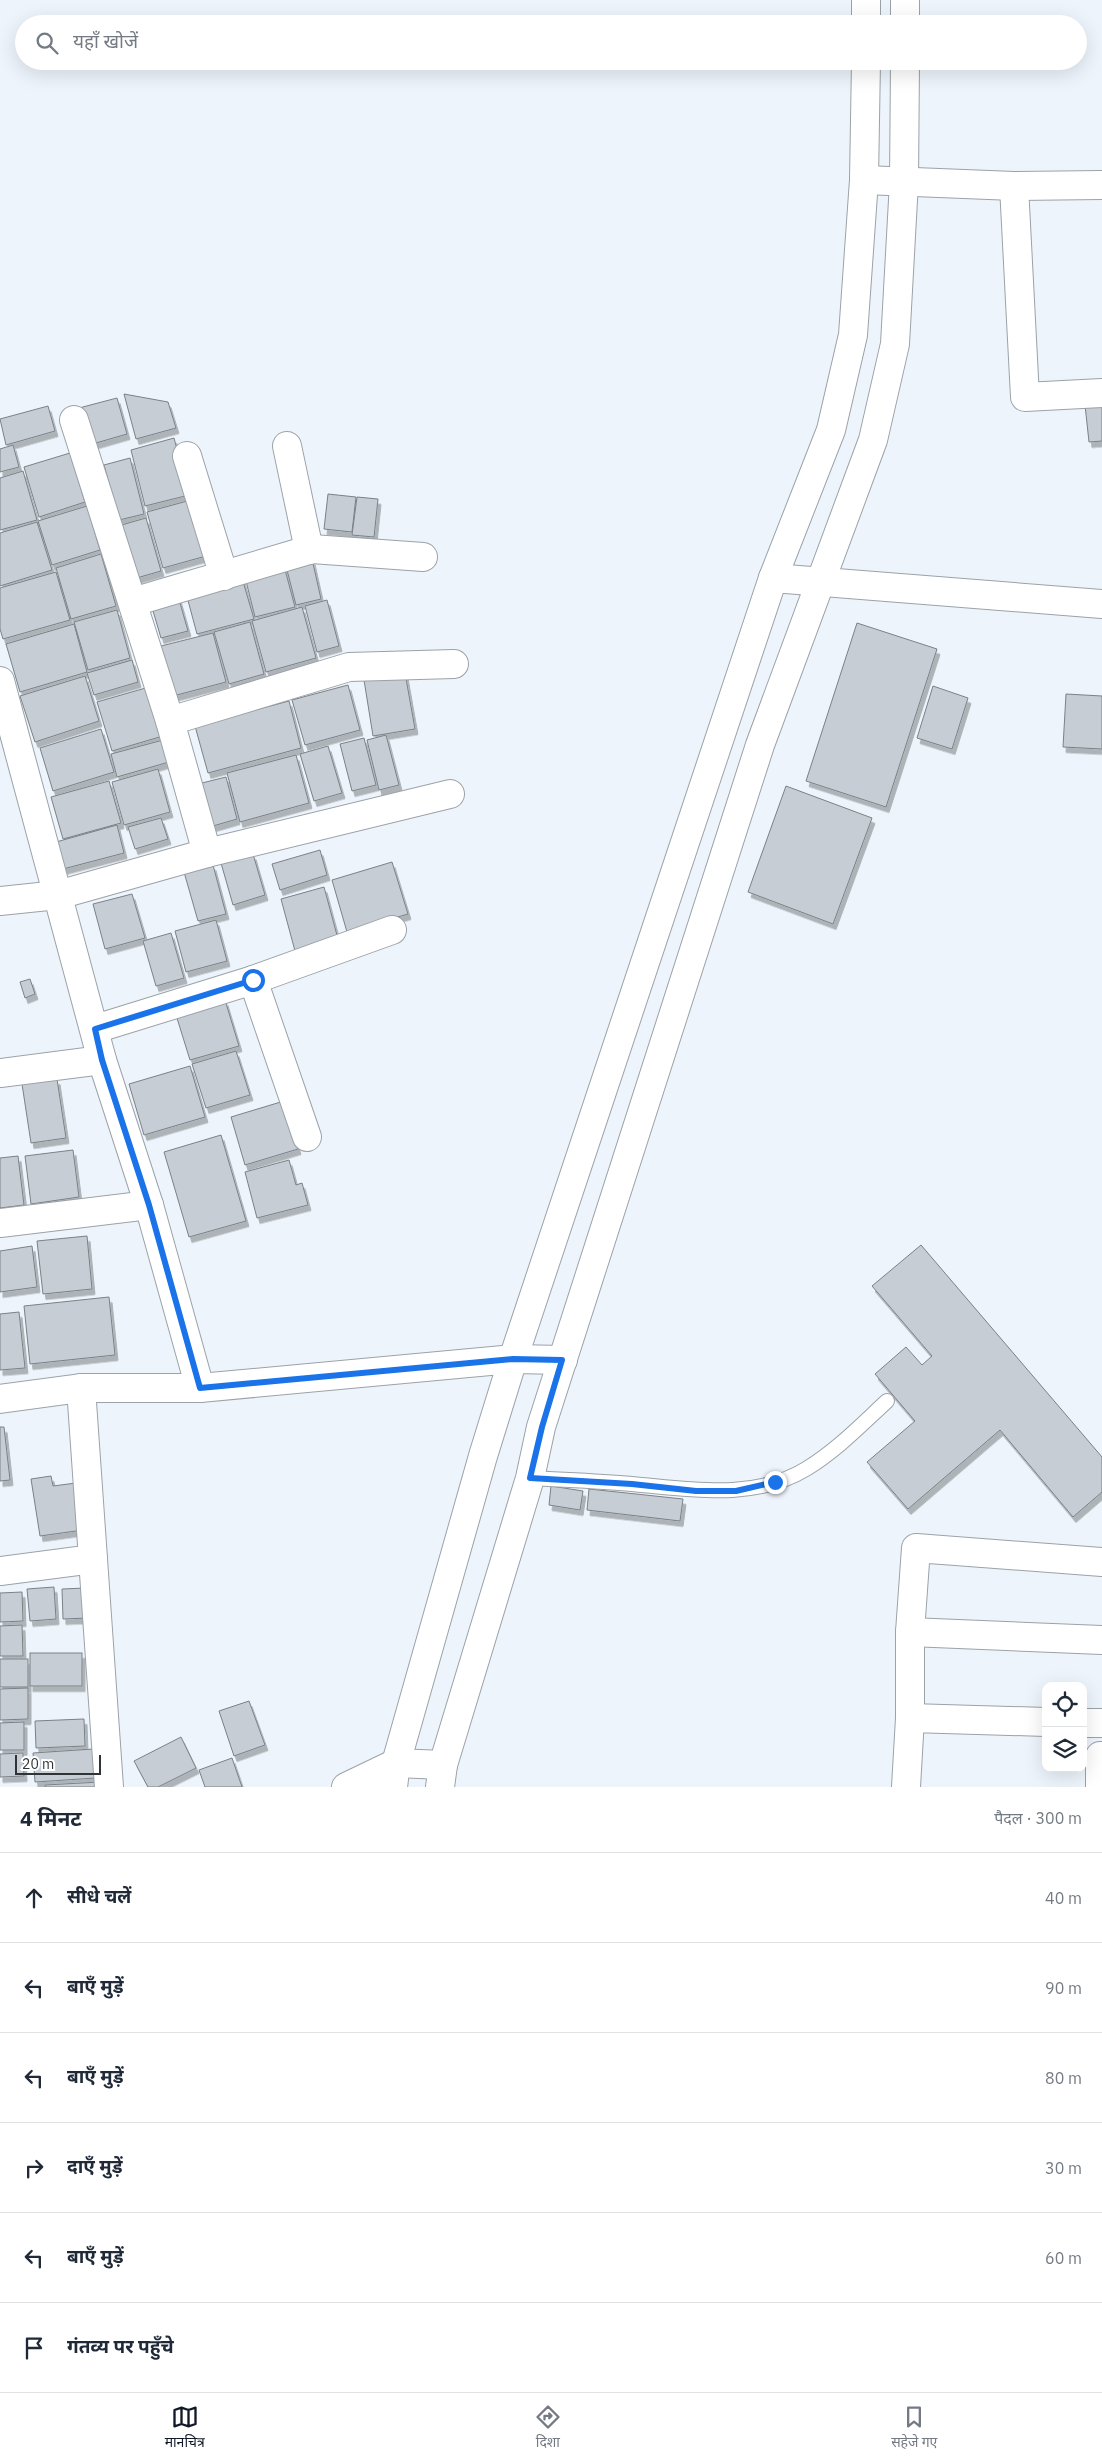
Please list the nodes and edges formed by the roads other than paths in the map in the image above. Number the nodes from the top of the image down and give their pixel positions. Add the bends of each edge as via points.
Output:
1 (866, 0) edge
2 (905, 0) edge
3 (866, 15) edge
4 (905, 15) edge
5 (866, 70) edge
6 (905, 70) edge
7 (864, 180) junction
8 (904, 182) junction
9 (1102, 185) edge
10 (1014, 186) junction
11 (1102, 393) edge
12 (74, 420) dead end
13 (286, 446) dead end
14 (187, 456) dead end
15 (309, 550) junction
16 (423, 557) dead end
17 (224, 576) junction
18 (773, 578) junction
19 (822, 582) junction
20 (133, 602) junction
21 (1102, 604) edge
22 (454, 664) dead end
23 (0, 681) edge
24 (170, 720) junction
25 (450, 794) dead end
26 (207, 852) junction
27 (58, 895) junction
28 (0, 901) edge
29 (392, 930) dead end
30 (253, 980) junction
31 (95, 1029) junction
32 (102, 1060) junction
33 (0, 1073) edge
34 (307, 1137) dead end
35 (149, 1205) junction
36 (0, 1223) edge
37 (513, 1359) junction
38 (562, 1360) junction
39 (81, 1388) junction
40 (200, 1388) junction
41 (0, 1399) edge
42 (887, 1401) dead end
43 (530, 1478) junction
44 (93, 1559) junction
45 (1102, 1562) edge
46 (0, 1571) edge
47 (910, 1632) junction
48 (1102, 1640) edge
49 (910, 1718) junction
50 (1042, 1722) edge
51 (1087, 1723) edge
52 (1102, 1723) edge
53 (1102, 1756) edge
54 (394, 1775) edge
55 (442, 1776) edge
56 (109, 1787) edge
57 (346, 1787) edge
58 (906, 1787) edge
59 (1100, 1787) edge

1 - 3 street
2 - 4 street
5 - 7 street
6 - 8 street
7 - 8 street
7 - 18 street via 853,335 831,430
8 - 10 street
8 - 19 street via 895,344 873,440
9 - 10 street
10 - 11 street via 1025,397
12 - 20 street
13 - 15 street
14 - 17 street
15 - 16 street
15 - 17 street
17 - 20 street
18 - 19 street
18 - 37 street
19 - 21 street
19 - 38 street via 760,745
20 - 24 street
22 - 24 street via 349,667
23 - 27 street
24 - 26 street
25 - 26 street
26 - 27 street
27 - 28 street
27 - 31 street
29 - 30 street
30 - 31 street
30 - 34 street
31 - 32 street
32 - 33 street
32 - 35 street
35 - 36 street
35 - 40 street
37 - 38 street
37 - 40 street
37 - 54 street
38 - 43 street
39 - 40 street
39 - 41 street
39 - 44 street
42 - 43 lane via 836,1448 805,1470 775,1482 736,1491 696,1491
43 - 55 street
44 - 46 street
44 - 56 street
45 - 47 street via 916,1548
47 - 48 street
47 - 49 street
49 - 50 street
49 - 58 street
51 - 52 street
53 - 59 street
54 - 55 street
54 - 57 street

